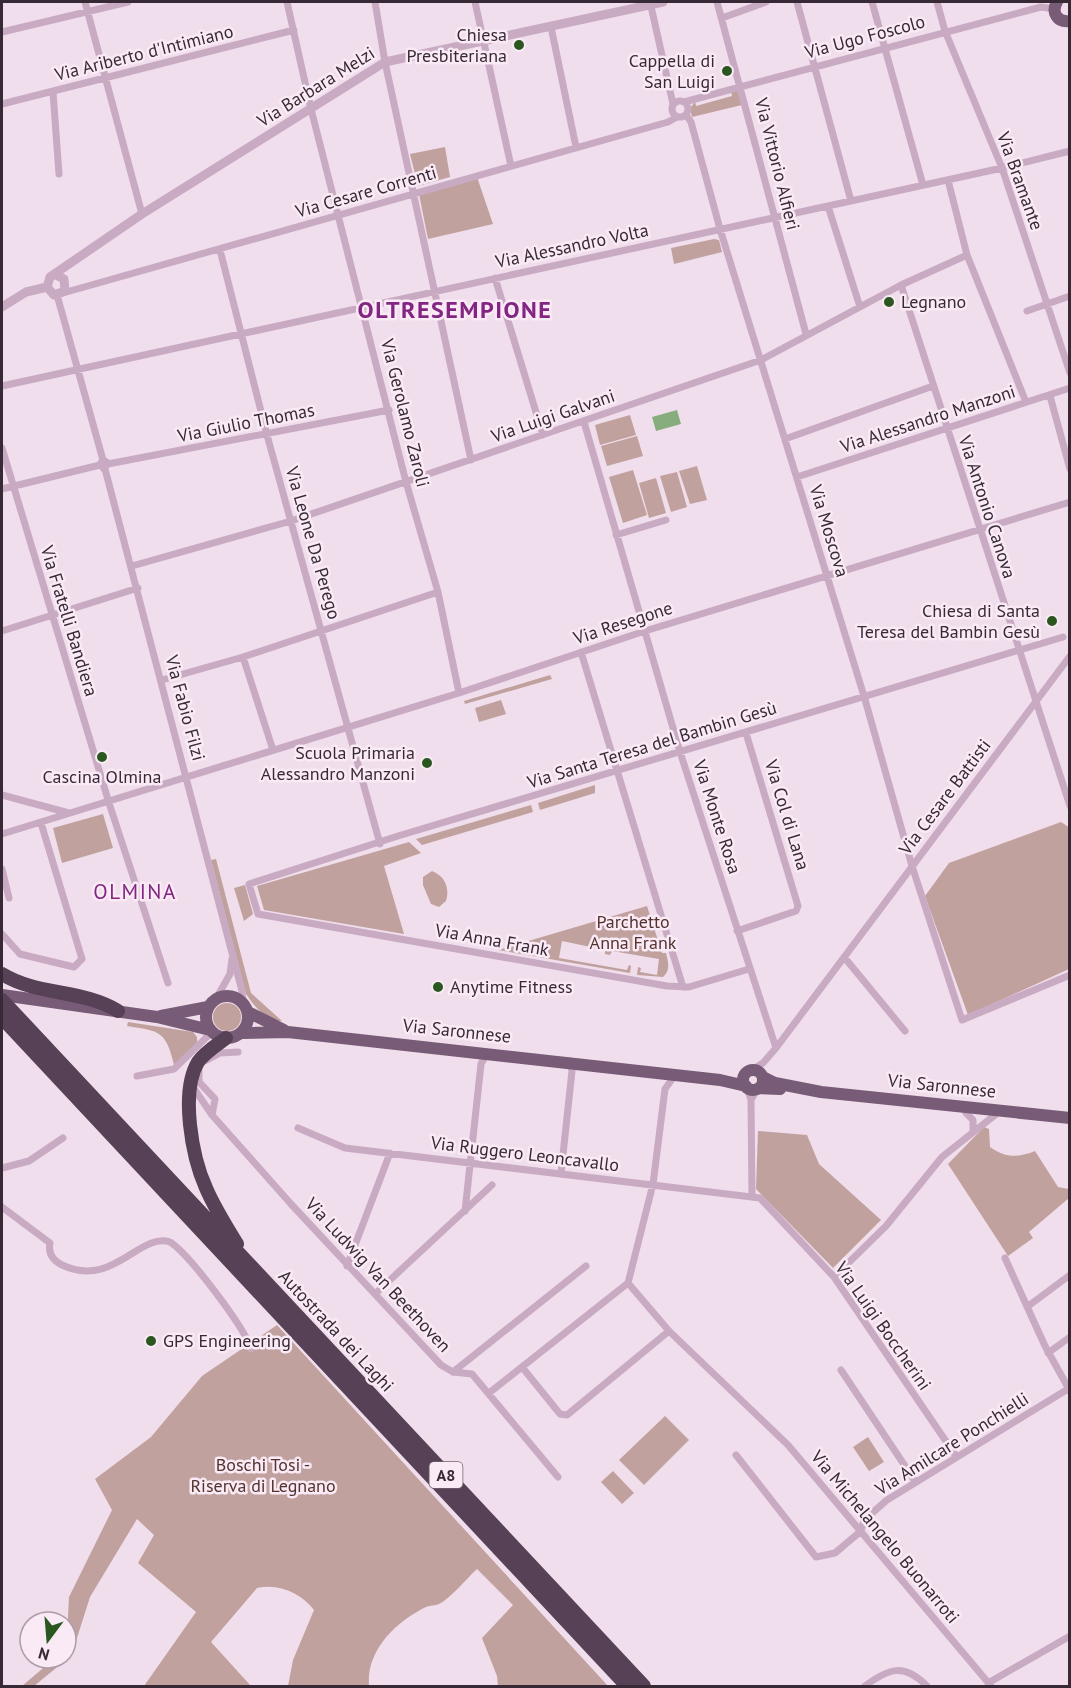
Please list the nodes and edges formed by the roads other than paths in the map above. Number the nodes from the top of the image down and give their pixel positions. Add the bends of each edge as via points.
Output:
1 (85, 2) edge
2 (128, 2) edge
3 (286, 2) edge
4 (375, 2) edge
5 (477, 2) edge
6 (663, 2) edge
7 (717, 2) edge
8 (765, 2) edge
9 (797, 2) edge
10 (872, 2) edge
11 (937, 2) edge
12 (650, 3) edge
13 (1056, 4) edge
14 (87, 11) junction
15 (722, 18) junction
16 (1067, 24) edge
17 (551, 27) junction
18 (294, 30) junction
19 (945, 31) junction
20 (2, 32) edge
21 (484, 41) junction
22 (885, 46) junction
23 (385, 62) junction
24 (815, 66) junction
25 (104, 77) junction
26 (741, 86) junction
27 (53, 92) junction
28 (684, 102) junction
29 (2, 104) edge
30 (673, 104) junction
31 (311, 109) junction
32 (686, 115) junction
33 (677, 117) junction
34 (576, 147) junction
35 (1070, 151) edge
36 (511, 166) junction
37 (1002, 168) junction
38 (59, 174) dead end
39 (948, 180) junction
40 (923, 185) junction
41 (415, 194) junction
42 (851, 201) junction
43 (828, 206) junction
44 (142, 214) junction
45 (340, 215) junction
46 (774, 218) junction
47 (720, 229) junction
48 (220, 250) junction
49 (967, 255) junction
50 (72, 262) junction
51 (56, 275) junction
52 (495, 278) junction
53 (66, 282) junction
54 (900, 285) junction
55 (46, 287) junction
56 (434, 291) junction
57 (60, 294) junction
58 (1070, 296) edge
59 (1047, 304) junction
60 (2, 307) edge
61 (363, 307) junction
62 (860, 307) junction
63 (1027, 311) dead end
64 (242, 333) junction
65 (806, 334) junction
66 (761, 360) junction
67 (80, 370) junction
68 (1070, 373) edge
69 (2, 386) edge
70 (933, 386) junction
71 (1070, 388) edge
72 (1050, 396) junction
73 (1026, 402) junction
74 (389, 410) junction
75 (584, 422) junction
76 (946, 428) junction
77 (267, 435) junction
78 (543, 435) junction
79 (785, 439) junction
80 (2, 448) edge
81 (471, 460) junction
82 (104, 465) junction
83 (1070, 469) edge
84 (797, 477) junction
85 (406, 482) junction
86 (12, 486) junction
87 (2, 489) edge
88 (1070, 502) edge
89 (666, 520) dead end
90 (291, 521) junction
91 (979, 530) junction
92 (616, 535) junction
93 (132, 566) junction
94 (827, 576) junction
95 (138, 588) junction
96 (438, 592) junction
97 (52, 617) junction
98 (321, 629) junction
99 (2, 631) edge
100 (645, 631) junction
101 (1063, 637) dead end
102 (1017, 649) junction
103 (581, 652) junction
104 (1070, 656) edge
105 (243, 657) junction
106 (162, 680) junction
107 (459, 693) junction
108 (864, 696) junction
109 (1035, 702) junction
110 (349, 727) junction
111 (746, 733) junction
112 (273, 750) junction
113 (680, 752) junction
114 (617, 771) junction
115 (187, 777) junction
116 (2, 795) edge
117 (109, 803) junction
118 (1070, 806) edge
119 (70, 813) junction
120 (41, 823) junction
121 (2, 834) edge
122 (380, 844) junction
123 (912, 866) junction
124 (2, 869) edge
125 (249, 884) joint
126 (9, 898) dead end
127 (737, 931) junction
128 (2, 934) edge
129 (232, 956) junction
130 (844, 957) junction
131 (749, 969) junction
132 (2, 974) edge
133 (1070, 975) edge
134 (168, 983) dead end
135 (683, 987) junction
136 (5, 997) edge
137 (218, 997) junction
138 (208, 1007) junction
139 (245, 1007) junction
140 (118, 1011) junction
141 (157, 1017) junction
142 (2, 1018) edge
143 (211, 1031) junction
144 (905, 1031) dead end
145 (288, 1032) junction
146 (241, 1033) junction
147 (226, 1038) junction
148 (776, 1048) junction
149 (238, 1052) dead end
150 (487, 1053) junction
151 (569, 1061) junction
152 (676, 1074) junction
153 (137, 1076) dead end
154 (192, 1077) junction
155 (754, 1081) junction
156 (1010, 1112) junction
157 (966, 1113) junction
158 (212, 1115) junction
159 (995, 1115) junction
160 (1070, 1118) edge
161 (298, 1128) dead end
162 (974, 1131) junction
163 (63, 1138) dead end
164 (390, 1153) junction
165 (469, 1162) junction
166 (2, 1168) edge
167 (561, 1173) junction
168 (653, 1184) junction
169 (492, 1185) dead end
170 (752, 1195) junction
171 (2, 1207) edge
172 (465, 1211) junction
173 (1005, 1258) dead end
174 (249, 1264) junction
175 (347, 1266) junction
176 (586, 1266) dead end
177 (1070, 1275) edge
178 (834, 1277) junction
179 (628, 1283) junction
180 (376, 1293) junction
181 (1027, 1307) junction
182 (669, 1331) junction
183 (1070, 1337) edge
184 (251, 1349) dead end
185 (1048, 1353) junction
186 (522, 1366) junction
187 (841, 1370) dead end
188 (453, 1372) junction
189 (1069, 1390) edge
190 (489, 1393) junction
191 (736, 1455) dead end
192 (956, 1456) junction
193 (558, 1477) dead end
194 (915, 1481) junction
195 (861, 1531) junction
196 (1070, 1636) edge
197 (989, 1685) edge
198 (627, 1686) edge
199 (644, 1686) edge
200 (865, 1686) edge
201 (927, 1686) edge

1 - 14 street
2 - 14 street
3 - 18 street, Via Gerolamo Zaroli
4 - 23 street
5 - 21 street
6 - 12 street, Via Barbara Melzi
7 - 15 street, Via Vittorio Alfieri
8 - 15 street
9 - 24 street
10 - 22 street
11 - 19 street, Via Bramante
12 - 17 street, Via Barbara Melzi
12 - 30 street
13 - 16 main road via 1056,16
13 - 19 street, Via Ugo Foscolo
14 - 20 street
14 - 25 street
15 - 26 street, Via Vittorio Alfieri
17 - 21 street, Via Barbara Melzi
17 - 34 street
18 - 25 street, Via Ariberto d'Intimiano
18 - 31 street, Via Gerolamo Zaroli
19 - 22 street, Via Ugo Foscolo
19 - 37 street, Via Bramante
21 - 23 street, Via Barbara Melzi
21 - 36 street
22 - 24 street, Via Ugo Foscolo
22 - 40 street
23 - 31 street, Via Barbara Melzi
23 - 41 street
24 - 26 street, Via Ugo Foscolo
24 - 42 street
25 - 27 street, Via Ariberto d'Intimiano
25 - 44 street
26 - 28 street, Via Ugo Foscolo
26 - 46 street, Via Vittorio Alfieri
27 - 29 street, Via Ariberto d'Intimiano
27 - 38 street
28 - 30 street
28 - 32 street via 688,107
30 - 33 street via 672,112
31 - 44 street, Via Barbara Melzi
31 - 45 street, Via Gerolamo Zaroli
32 - 33 street
32 - 47 street, Via Moscova
33 - 34 street, Via Cesare Correnti
34 - 36 street, Via Cesare Correnti
35 - 37 street, Via Alessandro Volta
36 - 41 street, Via Cesare Correnti
37 - 39 street, Via Alessandro Volta
37 - 59 street, Via Bramante
39 - 40 street, Via Alessandro Volta
39 - 49 street
40 - 42 street, Via Alessandro Volta
41 - 45 street, Via Cesare Correnti
41 - 56 street
42 - 43 street, Via Alessandro Volta
43 - 46 street, Via Alessandro Volta
43 - 62 street
44 - 50 street, Via Barbara Melzi
45 - 48 street, Via Cesare Correnti
45 - 61 street, Via Gerolamo Zaroli
46 - 47 street, Via Alessandro Volta
46 - 65 street, Via Vittorio Alfieri
47 - 52 street, Via Alessandro Volta
47 - 66 street, Via Moscova
48 - 57 street, Via Cesare Correnti
48 - 64 street, Via Leone Da Perego
49 - 54 street, Via Luigi Galvani
49 - 73 street
50 - 51 street, Via Barbara Melzi
50 - 53 street
51 - 53 street
51 - 55 street, Via Barbara Melzi
52 - 56 street, Via Alessandro Volta
52 - 78 street
53 - 57 street
54 - 62 street, Via Luigi Galvani
54 - 70 street, Via Antonio Canova
55 - 57 street via 51,294
55 - 60 street via 26,292
56 - 61 street, Via Alessandro Volta
56 - 81 street
57 - 67 street, Via Fabio Filzi
58 - 59 street
59 - 63 street
59 - 68 street, Via Bramante
61 - 64 street, Via Alessandro Volta
61 - 74 street, Via Gerolamo Zaroli
62 - 65 street, Via Luigi Galvani
64 - 67 street, Via Alessandro Volta
64 - 77 street, Via Leone Da Perego
65 - 66 street, Via Luigi Galvani
66 - 75 street, Via Luigi Galvani
66 - 79 street, Via Moscova
67 - 69 street, Via Alessandro Volta
67 - 82 street, Via Fabio Filzi
70 - 76 street, Via Antonio Canova
70 - 79 street
71 - 72 street, Via Alessandro Manzoni
72 - 73 street, Via Alessandro Manzoni
72 - 83 street
73 - 76 street, Via Alessandro Manzoni
74 - 77 street, Via Giulio Thomas
74 - 85 street, Via Gerolamo Zaroli
75 - 78 street, Via Luigi Galvani
75 - 92 street, Via Monte Rosa
76 - 84 street, Via Alessandro Manzoni
76 - 91 street, Via Antonio Canova
77 - 82 street, Via Giulio Thomas
77 - 90 street, Via Leone Da Perego
78 - 81 street, Via Luigi Galvani
79 - 84 street, Via Moscova
80 - 86 street, Via Fratelli Bandiera
81 - 85 street, Via Luigi Galvani
82 - 86 street, Via Giulio Thomas
82 - 93 street, Via Fabio Filzi
84 - 94 street, Via Moscova
85 - 90 street, Via Luigi Galvani
85 - 96 street, Via Gerolamo Zaroli
86 - 87 street, Via Giulio Thomas
86 - 97 street, Via Fratelli Bandiera
88 - 91 street, Via Resegone
89 - 92 street
90 - 93 street, Via Luigi Galvani
90 - 98 street, Via Leone Da Perego
91 - 94 street, Via Resegone
91 - 102 street, Via Antonio Canova
92 - 100 street, Via Monte Rosa
93 - 95 street, Via Fabio Filzi
94 - 100 street, Via Resegone
94 - 108 street, Via Moscova
95 - 97 street
95 - 106 street, Via Fabio Filzi
96 - 98 street
96 - 107 street, Via Gerolamo Zaroli
97 - 99 street
97 - 117 street, Via Fratelli Bandiera
98 - 105 street
98 - 110 street, Via Leone Da Perego
100 - 103 street, Via Resegone
100 - 113 street, Via Monte Rosa
101 - 102 street, Via Santa Teresa del Bambin Gesù
102 - 108 street, Via Santa Teresa del Bambin Gesù
102 - 109 street, Via Antonio Canova
103 - 107 street, Via Resegone
103 - 114 street
104 - 109 street, Via Cesare Battisti
105 - 106 street
105 - 112 street
106 - 115 street, Via Fabio Filzi
107 - 110 street, Via Resegone
108 - 111 street, Via Santa Teresa del Bambin Gesù
108 - 123 street, Via Moscova
109 - 118 street, Via Antonio Canova
109 - 123 street, Via Cesare Battisti
110 - 112 street, Via Resegone
110 - 122 street, Via Leone Da Perego
111 - 113 street, Via Santa Teresa del Bambin Gesù
111 - 127 street, Via Col di Lana via 798,906 796,911
112 - 115 street, Via Resegone
113 - 114 street, Via Santa Teresa del Bambin Gesù
113 - 127 street, Via Monte Rosa
114 - 122 street, Via Santa Teresa del Bambin Gesù
114 - 135 street
115 - 117 street, Via Resegone
115 - 129 street, Via Fabio Filzi
116 - 119 street
117 - 119 street, Via Resegone
117 - 134 street, Via Fratelli Bandiera
119 - 120 street, Via Resegone
120 - 121 street, Via Resegone
120 - 128 street via 82,959 74,967 20,954
122 - 125 street, Via Santa Teresa del Bambin Gesù
123 - 130 street, Via Cesare Battisti
123 - 133 street, Via Moscova via 962,1020
124 - 126 street
125 - 135 street, Via Anna Frank via 258,914
127 - 131 street, Via Monte Rosa
129 - 137 street, Via Fabio Filzi via 230,974
129 - 139 street, Via Fabio Filzi
130 - 144 street
130 - 148 street, Via Cesare Battisti
131 - 135 street, Via Anna Frank
131 - 148 street, Via Monte Rosa
132 - 140 highway via 31,987 92,998
136 - 140 main road
136 - 174 highway, Autostrada dei Laghi / A8
137 - 138 main road
137 - 139 main road, Via Saronnese via 231,996
138 - 141 main road
138 - 143 main road via 206,1022
139 - 145 main road, Via Saronnese
139 - 146 main road via 247,1025
140 - 141 main road
141 - 143 main road
142 - 198 highway, Autostrada dei Laghi / A8
143 - 147 main road
143 - 153 street via 174,1069
145 - 146 main road, Via Saronnese
145 - 150 main road, Via Saronnese
146 - 147 main road, Via Saronnese
147 - 154 highway via 205,1054
148 - 155 street, Via Cesare Battisti
149 - 158 street via 209,1058 201,1067 199,1082 215,1100
150 - 151 main road, Via Saronnese
150 - 165 street via 481,1064
151 - 152 main road, Via Saronnese
151 - 167 street via 572,1071
152 - 155 main road, Via Saronnese
152 - 168 street via 665,1089
154 - 158 street, Via Ludwig Van Beethoven via 193,1087
154 - 174 highway via 189,1101 198,1165 211,1198
155 - 156 main road, Via Saronnese
155 - 157 main road, Via Saronnese via 842,1100
155 - 170 street
156 - 159 main road, Via Saronnese
156 - 160 main road
157 - 159 main road, Via Saronnese
157 - 162 street via 973,1120
158 - 175 street, Via Ludwig Van Beethoven
159 - 162 street
161 - 164 street, Via Ruggero Leoncavallo via 345,1148
162 - 178 street via 942,1157 886,1226
163 - 166 street via 29,1161
164 - 165 street, Via Ruggero Leoncavallo
164 - 175 street
165 - 167 street, Via Ruggero Leoncavallo
165 - 172 street
167 - 168 street, Via Ruggero Leoncavallo
168 - 170 street, Via Ruggero Leoncavallo
168 - 179 street
169 - 172 street
170 - 178 street, Via Luigi Boccherini via 767,1205
171 - 184 street via 50,1243 54,1261 79,1270 110,1268 154,1242 170,1242 244,1332
172 - 180 street
173 - 181 street
174 - 199 highway, Autostrada dei Laghi / A8
175 - 180 street, Via Ludwig Van Beethoven
176 - 188 street
177 - 181 street
178 - 192 street, Via Luigi Boccherini
179 - 182 street, Via Michelangelo Buonarroti
179 - 186 street
180 - 188 street, Via Ludwig Van Beethoven via 441,1365
181 - 185 street
182 - 186 street via 567,1415 560,1414
182 - 195 street, Via Michelangelo Buonarroti via 788,1446
183 - 185 street
185 - 189 street
186 - 190 street
187 - 194 street
188 - 190 street, Via Ludwig Van Beethoven via 472,1374
189 - 192 street, Via Amilcare Ponchielli
190 - 193 street, Via Ludwig Van Beethoven
191 - 195 street, Via Amilcare Ponchielli via 816,1557 835,1553
192 - 194 street, Via Amilcare Ponchielli
194 - 195 street, Via Amilcare Ponchielli via 864,1520
195 - 197 street, Via Michelangelo Buonarroti
196 - 197 street
200 - 201 street via 894,1670 910,1672

